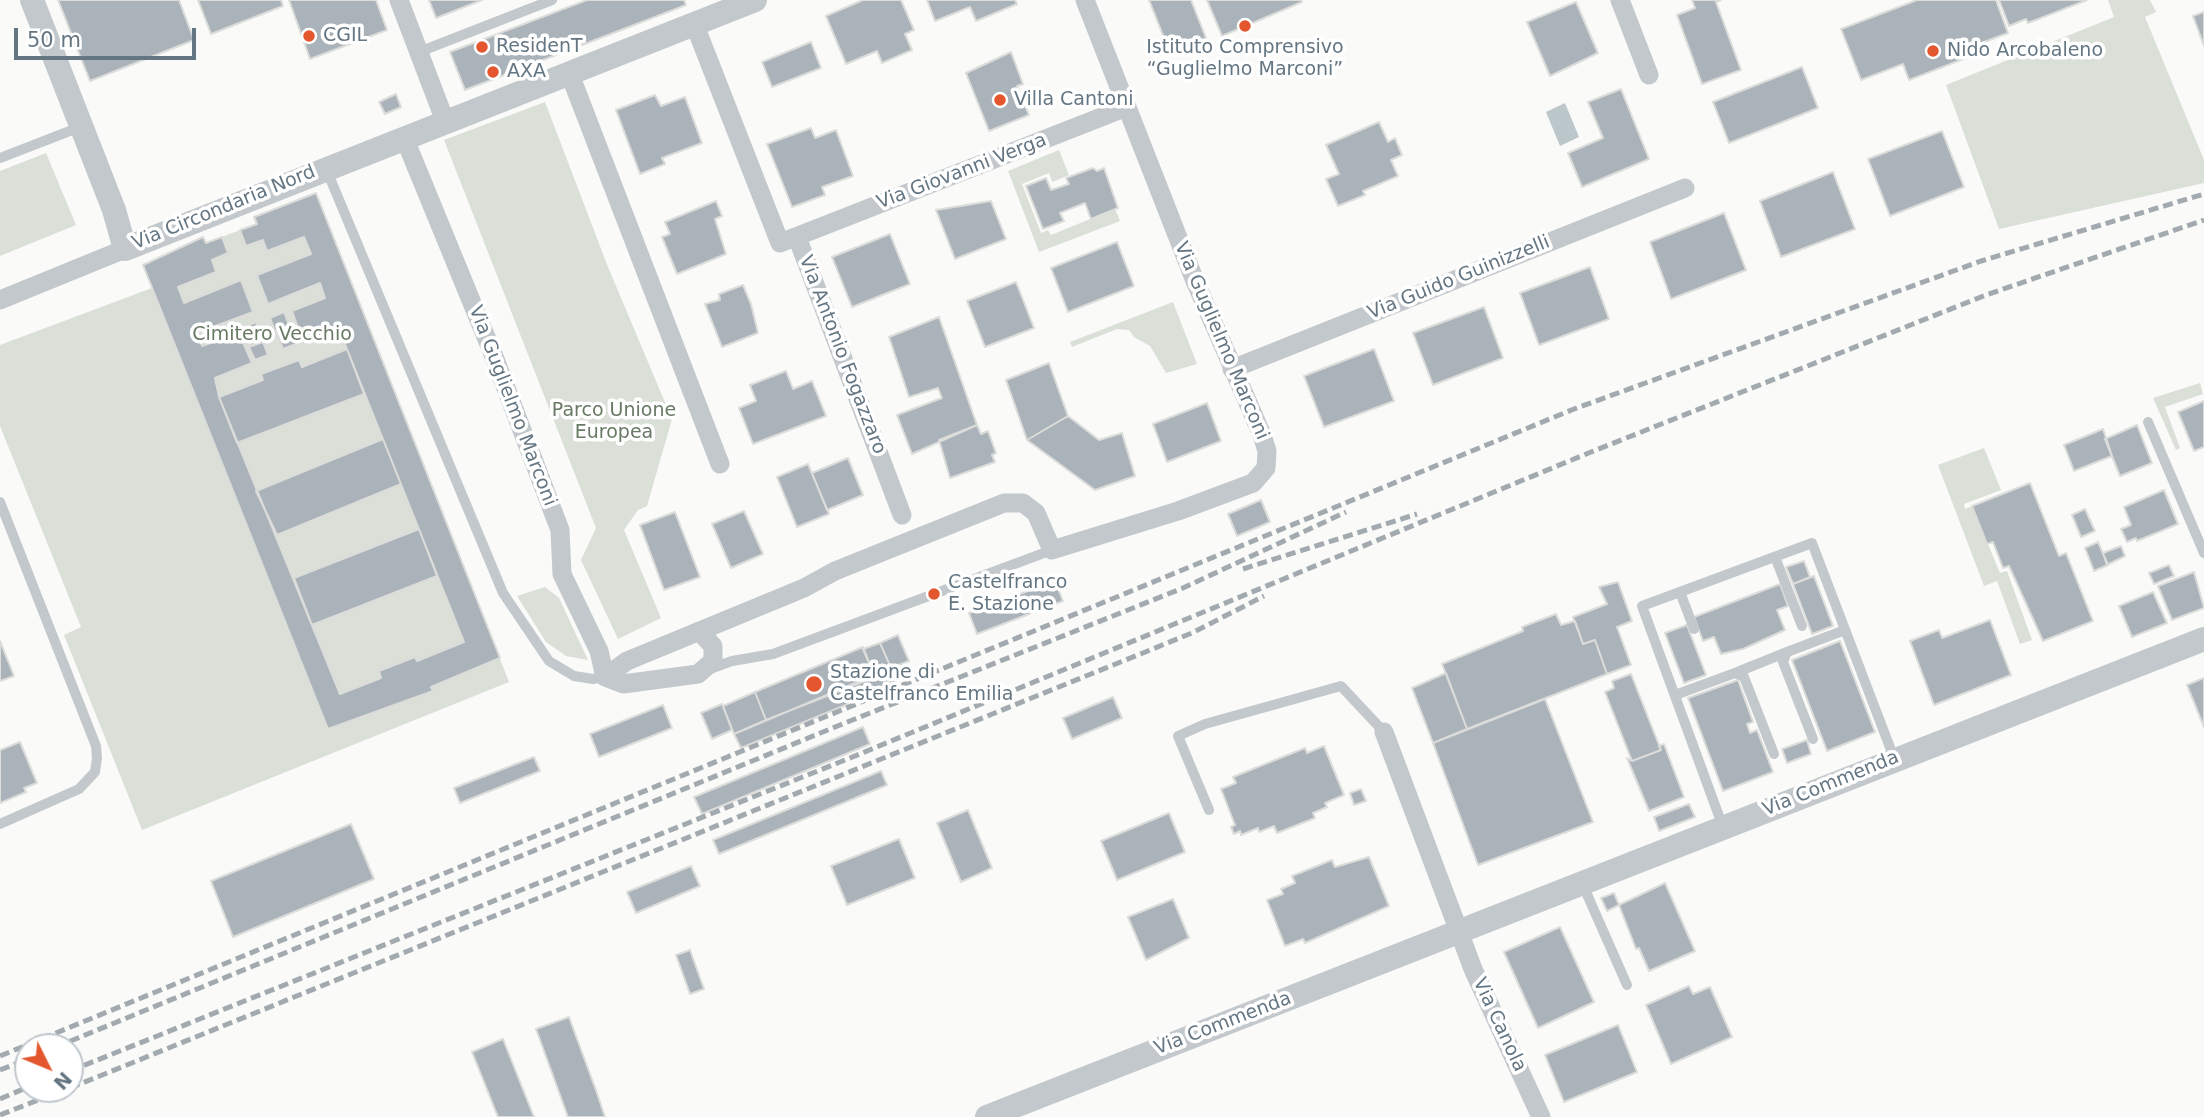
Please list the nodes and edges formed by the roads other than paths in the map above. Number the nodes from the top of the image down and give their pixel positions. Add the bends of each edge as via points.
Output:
1 (32, 0) edge
2 (399, 0) edge
3 (552, 0) edge
4 (755, 0) edge
5 (1085, 0) edge
6 (1620, 0) edge
7 (694, 23) junction
8 (419, 52) junction
9 (569, 72) junction
10 (1649, 75) dead end
11 (1127, 107) junction
12 (445, 121) junction
13 (80, 127) junction
14 (404, 137) junction
15 (0, 158) edge
16 (326, 168) junction
17 (1685, 188) dead end
18 (797, 237) junction
19 (125, 249) junction
20 (0, 300) edge
21 (1232, 369) junction
22 (2148, 422) dead end
23 (720, 464) dead end
24 (0, 502) edge
25 (902, 515) dead end
26 (1052, 550) junction
27 (2204, 553) edge
28 (1774, 557) junction
29 (1680, 592) junction
30 (1802, 626) dead end
31 (1694, 629) dead end
32 (1845, 630) junction
33 (699, 631) junction
34 (2204, 639) edge
35 (1787, 652) junction
36 (1735, 673) junction
37 (698, 674) junction
38 (604, 677) junction
39 (1675, 695) junction
40 (1384, 732) joint
41 (1813, 739) dead end
42 (1774, 754) dead end
43 (1894, 758) junction
44 (1209, 810) dead end
45 (0, 824) edge
46 (1724, 827) junction
47 (1582, 882) junction
48 (1459, 932) junction
49 (1628, 985) dead end
50 (987, 1117) edge
51 (1541, 1117) edge

1 - 13 street, Via Circondaria Nord
2 - 8 street
3 - 8 lane
4 - 7 street, Via Circondaria Nord
5 - 11 street, Via Guglielmo Marconi
6 - 10 street
7 - 9 street, Via Circondaria Nord
7 - 18 street, Via Antonio Fogazzaro via 780,243
8 - 12 street
9 - 12 street, Via Circondaria Nord
9 - 23 street
11 - 18 street, Via Giovanni Verga
11 - 21 street, Via Guglielmo Marconi
12 - 14 street, Via Circondaria Nord
13 - 15 lane
13 - 19 street, Via Circondaria Nord
14 - 16 street, Via Circondaria Nord
14 - 38 street, Via Guglielmo Marconi via 559,530 562,574 599,651
16 - 19 street, Via Circondaria Nord
16 - 38 lane via 503,593 549,661 574,676
17 - 21 street, Via Guido Guinizzelli
18 - 25 street, Via Antonio Fogazzaro
19 - 20 street
21 - 26 street, Via Guglielmo Marconi via 1267,452 1266,468 1254,483
22 - 27 lane
24 - 45 lane via 97,758 95,772 79,789
26 - 33 street via 1036,513 1023,503 1004,503
26 - 37 lane, Via Guglielmo Marconi via 773,654 732,661
28 - 29 lane
28 - 30 lane
28 - 32 lane via 1812,543
29 - 31 lane
29 - 39 lane via 1642,606
32 - 35 lane
32 - 43 lane
33 - 37 street via 713,646 713,661
33 - 38 street via 627,661
34 - 43 street, Via Commenda
35 - 36 lane
35 - 41 lane via 1783,662
36 - 39 lane
36 - 42 lane via 1744,677
37 - 38 street, Via Guglielmo Marconi via 623,684
39 - 46 lane
40 - 44 lane via 1341,686 1205,724 1178,736
40 - 48 street
43 - 46 street, Via Commenda
46 - 47 street, Via Commenda
47 - 48 street, Via Commenda
47 - 49 lane
48 - 50 street, Via Commenda
48 - 51 street, Via Canola

